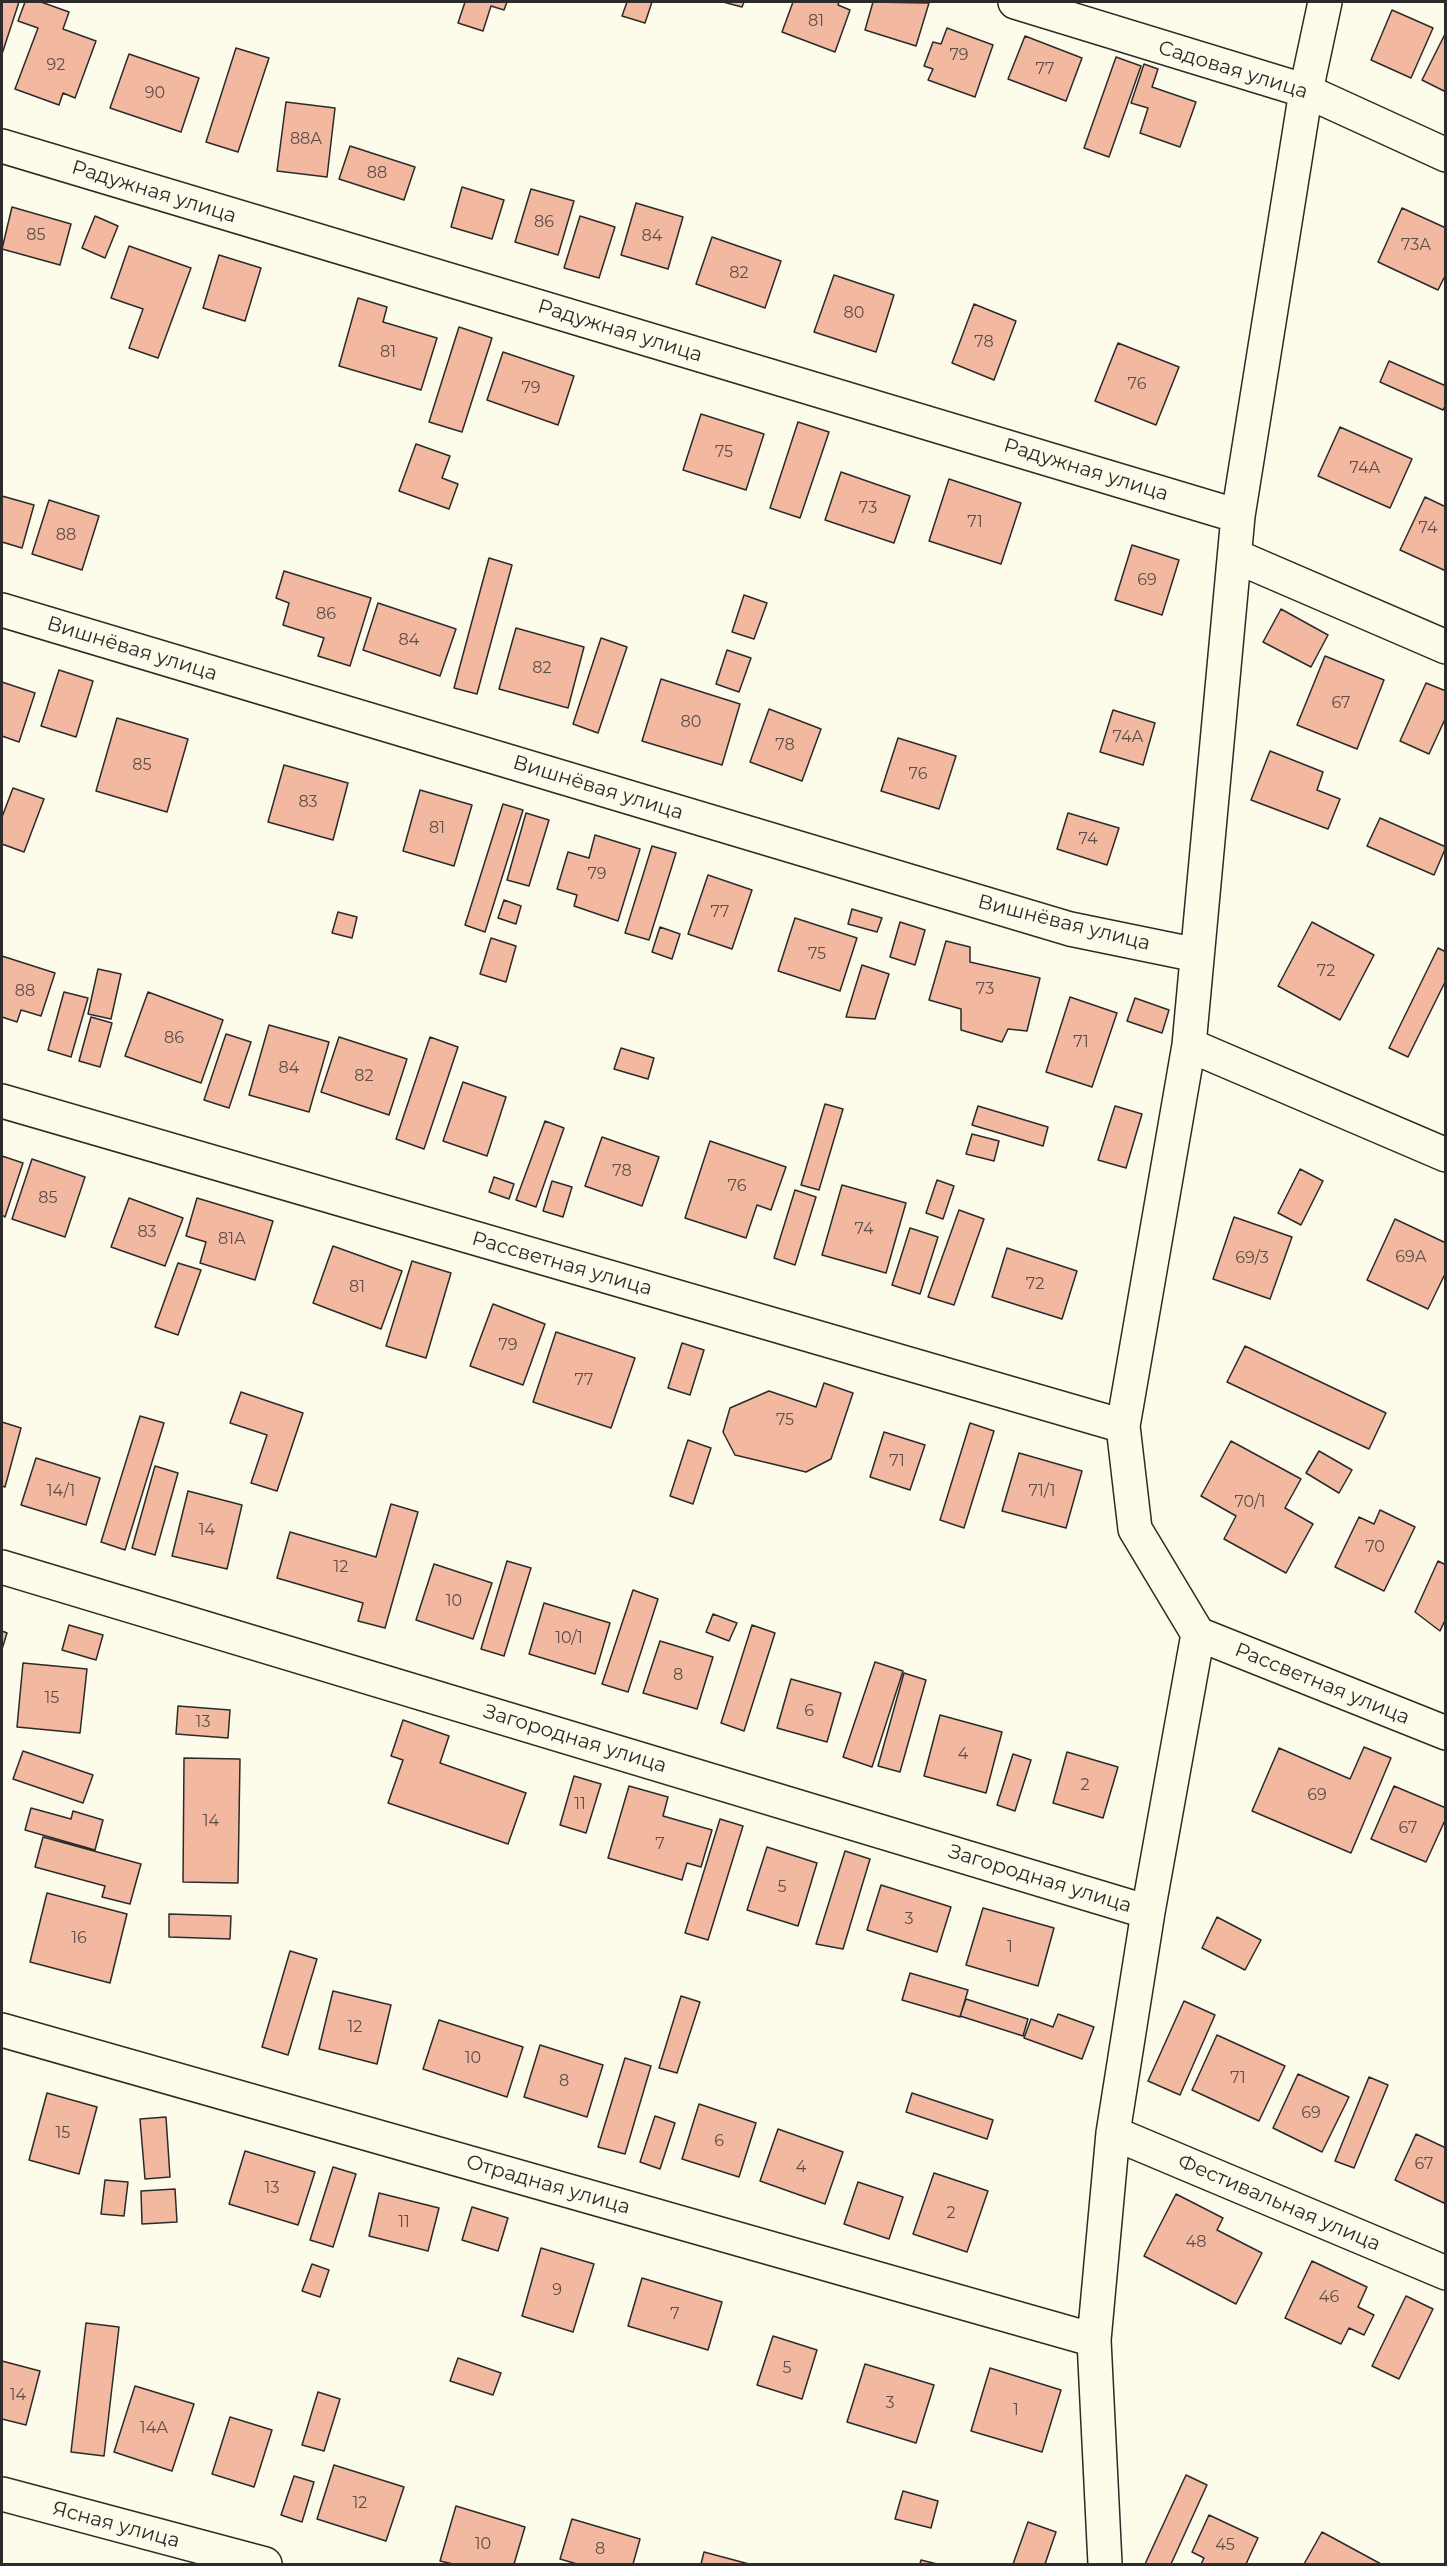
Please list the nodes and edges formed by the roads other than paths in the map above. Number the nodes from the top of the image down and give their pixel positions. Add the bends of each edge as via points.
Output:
1 (1015, 2) edge
2 (1325, 2) edge
3 (1306, 91) junction
4 (2, 146) edge
5 (1446, 155) edge
6 (1239, 516) junction
7 (1235, 556) junction
8 (2, 610) edge
9 (1446, 647) edge
10 (1197, 955) junction
11 (1189, 1045) junction
12 (2, 1101) edge
13 (1446, 1155) edge
14 (1123, 1426) junction
15 (2, 1567) edge
16 (1198, 1634) junction
17 (1446, 1733) edge
18 (1148, 1912) junction
19 (2, 2030) edge
20 (1113, 2133) junction
21 (1446, 2273) edge
22 (1094, 2340) junction
23 (2, 2494) edge
24 (265, 2565) edge
25 (1106, 2565) edge

1 - 3 street, Садовая улица
2 - 3 street
3 - 5 street, Садовая улица
3 - 6 street
4 - 6 street, Радужная улица
6 - 7 street
7 - 9 street
7 - 10 street
8 - 10 street, Вишнёвая улица via 1070,929
10 - 11 street
11 - 13 street
11 - 14 street
12 - 14 street, Рассветная улица
14 - 16 street via 1135,1529
15 - 18 street, Загородная улица
16 - 17 street, Рассветная улица
16 - 18 street
18 - 20 street
19 - 22 street, Отрадная улица
20 - 21 street, Фестивальная улица
20 - 22 street
22 - 25 street
23 - 24 street, Ясная улица

